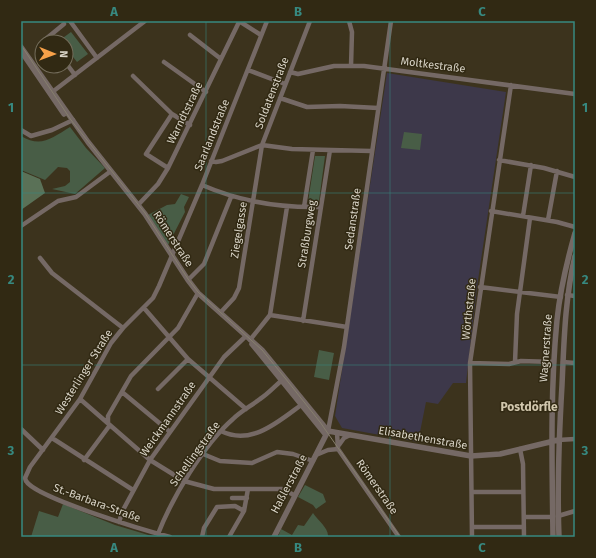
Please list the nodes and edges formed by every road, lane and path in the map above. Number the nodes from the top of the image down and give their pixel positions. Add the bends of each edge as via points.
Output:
1 (70, 21) edge
2 (145, 21) edge
3 (239, 21) edge
4 (267, 21) edge
5 (310, 21) edge
6 (349, 21) edge
7 (391, 21) edge
8 (64, 24) dead end
9 (52, 34) edge
10 (190, 35) dead end
11 (261, 35) junction
12 (21, 47) edge
13 (21, 51) edge
14 (97, 58) junction
15 (220, 60) junction
16 (164, 62) dead end
17 (351, 66) junction
18 (385, 68) junction
19 (248, 70) junction
20 (290, 72) junction
21 (75, 75) joint
22 (133, 76) dead end
23 (285, 84) junction
24 (511, 85) junction
25 (51, 92) junction
26 (206, 92) junction
27 (575, 94) edge
28 (280, 98) junction
29 (378, 108) junction
30 (172, 114) junction
31 (71, 120) junction
32 (190, 125) junction
33 (21, 130) edge
34 (262, 145) junction
35 (314, 150) junction
36 (330, 150) junction
37 (371, 152) junction
38 (499, 160) junction
39 (212, 161) junction
40 (531, 165) junction
41 (168, 168) junction
42 (111, 170) junction
43 (556, 171) junction
44 (575, 177) edge
45 (202, 185) junction
46 (232, 197) junction
47 (252, 201) junction
48 (138, 205) junction
49 (287, 207) junction
50 (304, 207) junction
51 (321, 207) junction
52 (491, 211) junction
53 (523, 216) junction
54 (530, 218) junction
55 (548, 220) junction
56 (21, 226) edge
57 (575, 227) edge
58 (575, 233) edge
59 (171, 254) junction
60 (575, 256) edge
61 (40, 258) dead end
62 (188, 280) junction
63 (480, 287) junction
64 (520, 292) junction
65 (198, 293) junction
66 (567, 295) junction
67 (575, 296) edge
68 (561, 298) junction
69 (144, 308) junction
70 (221, 312) junction
71 (270, 315) junction
72 (303, 321) junction
73 (347, 327) junction
74 (123, 328) junction
75 (169, 337) junction
76 (248, 338) junction
77 (188, 359) junction
78 (515, 362) junction
79 (554, 362) junction
80 (563, 362) junction
81 (470, 363) junction
82 (575, 363) edge
83 (209, 378) junction
84 (281, 381) junction
85 (158, 389) dead end
86 (122, 392) junction
87 (80, 399) junction
88 (301, 405) junction
89 (246, 409) junction
90 (109, 423) junction
91 (319, 423) junction
92 (21, 429) edge
93 (170, 431) junction
94 (221, 431) junction
95 (327, 433) junction
96 (338, 433) junction
97 (350, 435) junction
98 (52, 438) junction
99 (575, 439) edge
100 (558, 440) junction
101 (552, 441) junction
102 (338, 448) junction
103 (520, 449) junction
104 (43, 450) junction
105 (203, 454) junction
106 (316, 455) junction
107 (471, 456) junction
108 (84, 460) junction
109 (150, 460) junction
110 (313, 461) junction
111 (184, 481) junction
112 (24, 482) edge
113 (248, 489) junction
114 (133, 490) junction
115 (472, 492) junction
116 (523, 492) junction
117 (294, 495) junction
118 (232, 498) dead end
119 (247, 498) junction
120 (244, 510) junction
121 (575, 511) edge
122 (556, 516) junction
123 (524, 518) junction
124 (119, 522) junction
125 (524, 526) junction
126 (472, 527) junction
127 (158, 534) junction
128 (170, 537) edge
129 (202, 537) edge
130 (229, 537) edge
131 (274, 537) edge
132 (399, 537) edge
133 (472, 537) edge
134 (524, 537) edge
135 (553, 537) edge
136 (559, 537) edge

1 - 14 street
2 - 14 street
3 - 11 street
3 - 15 street, Warndtstraße
4 - 11 street, Saarlandstraße
5 - 20 street, Soldatenstraße
6 - 17 street via 352,32
7 - 18 street, Sedanstraße
8 - 9 street
10 - 15 street
11 - 19 street, Saarlandstraße
12 - 25 street, Römerstraße
13 - 25 street, Römerstraße
14 - 21 street
15 - 26 street, Warndtstraße
16 - 26 street
17 - 18 street, Moltkestraße
17 - 20 street, Moltkestraße via 298,74
18 - 24 street, Moltkestraße
18 - 29 street, Sedanstraße
19 - 23 street
19 - 39 street, Saarlandstraße
20 - 23 street, Soldatenstraße
21 - 25 street
22 - 30 street
23 - 28 street, Soldatenstraße
24 - 27 street, Moltkestraße
24 - 38 street, Wörthstraße
25 - 31 street, Römerstraße
26 - 32 street, Warndtstraße
28 - 29 street via 307,107
28 - 34 street, Soldatenstraße
29 - 37 street, Sedanstraße
30 - 32 street
30 - 41 street via 146,154
31 - 33 street via 52,130 32,136
31 - 42 street, Römerstraße
32 - 41 street, Warndtstraße
34 - 35 street
34 - 39 street, Soldatenstraße via 222,161
34 - 47 street, Ziegelgasse
35 - 36 street
35 - 50 street, Straßburgweg
36 - 37 street
36 - 51 street, Straßburgweg
37 - 73 street, Sedanstraße
38 - 40 street
38 - 52 street, Wörthstraße
39 - 45 street, Saarlandstraße
40 - 43 street
40 - 53 street
41 - 48 street, Warndtstraße via 158,184
42 - 48 street, Römerstraße
42 - 56 street via 76,197 58,201
43 - 44 street
43 - 55 street
45 - 46 street
45 - 59 street, Saarlandstraße
46 - 47 street
46 - 62 street via 204,264
47 - 49 street
47 - 70 street, Ziegelgasse via 239,288
48 - 59 street, Römerstraße
49 - 50 street
49 - 71 street
50 - 51 street
51 - 72 street, Straßburgweg
52 - 53 street
52 - 63 street, Wörthstraße
53 - 54 street
54 - 55 street
54 - 64 street
55 - 57 street
58 - 68 street, Wagnerstraße
59 - 62 street, Römerstraße
59 - 69 street, Westerlinger Straße via 159,286
60 - 66 street, Wagnerstraße
61 - 74 street via 52,273
62 - 65 street, Römerstraße
63 - 64 street
63 - 81 street, Wörthstraße
64 - 68 street
64 - 78 street
65 - 70 street, Römerstraße
65 - 75 street via 183,321
66 - 67 street
66 - 80 street, Wagnerstraße
68 - 79 street, Wagnerstraße
69 - 74 street, Westerlinger Straße
69 - 75 street
70 - 76 street, Römerstraße
71 - 72 street
71 - 76 street, Weickmannstraße
72 - 73 street
73 - 95 street, Sedanstraße
74 - 87 street, Westerlinger Straße via 111,343
75 - 77 street
75 - 86 street via 138,368
76 - 83 street, Weickmannstraße via 224,357
76 - 84 street, Römerstraße
76 - 91 street, Römerstraße via 262,350
77 - 83 street
77 - 85 street
78 - 79 street
78 - 81 street
79 - 80 street
79 - 101 street, Wagnerstraße
80 - 82 street
80 - 100 street, Wagnerstraße
81 - 107 street, Wörthstraße
83 - 89 street
83 - 93 street, Weickmannstraße
84 - 88 street, Römerstraße
84 - 89 street, Schellingstraße
86 - 90 street via 108,416
86 - 93 street
87 - 90 street
87 - 98 street, Westerlinger Straße
88 - 91 street, Römerstraße
88 - 94 street via 263,431 244,436
89 - 94 street, Schellingstraße
90 - 108 street
90 - 109 street
91 - 95 street
92 - 104 street
93 - 109 street, Weickmannstraße
94 - 105 street, Schellingstraße
95 - 96 street, Elisabethenstraße
95 - 106 street, Haßlerstraße
96 - 97 street, Elisabethenstraße
96 - 102 street
97 - 102 street via 342,440
97 - 107 street, Elisabethenstraße
98 - 104 street, Westerlinger Straße
98 - 108 street
99 - 100 street
100 - 101 street, Elisabethenstraße
100 - 122 street, Wagnerstraße
101 - 103 street, Elisabethenstraße
101 - 122 street, Wagnerstraße
102 - 106 street
102 - 132 street, Römerstraße
103 - 107 street, Elisabethenstraße via 500,454
103 - 116 street
104 - 112 street, Westerlinger Straße via 30,467
105 - 110 street via 220,461 252,463 277,452
105 - 111 street, Schellingstraße
106 - 110 street, Haßlerstraße
107 - 115 street, Wörthstraße
108 - 114 street
109 - 111 street
109 - 114 street, Weickmannstraße
110 - 117 street, Haßlerstraße
111 - 113 street via 214,489
111 - 127 street, Schellingstraße via 166,513
112 - 124 street, St.-Barbara-Straße via 33,489
113 - 117 street via 276,488
113 - 119 street
114 - 124 street, Weickmannstraße
115 - 116 street
115 - 126 street, Wörthstraße
116 - 123 street
117 - 131 street, Haßlerstraße
118 - 119 street
119 - 120 street
120 - 129 street via 235,506 217,507 204,528
120 - 130 street
121 - 122 street
122 - 123 street
122 - 135 street, Wagnerstraße
122 - 136 street, Wagnerstraße
123 - 125 street
124 - 127 street, St.-Barbara-Straße
125 - 126 street
125 - 134 street
126 - 133 street, Wörthstraße
127 - 128 street, St.-Barbara-Straße

